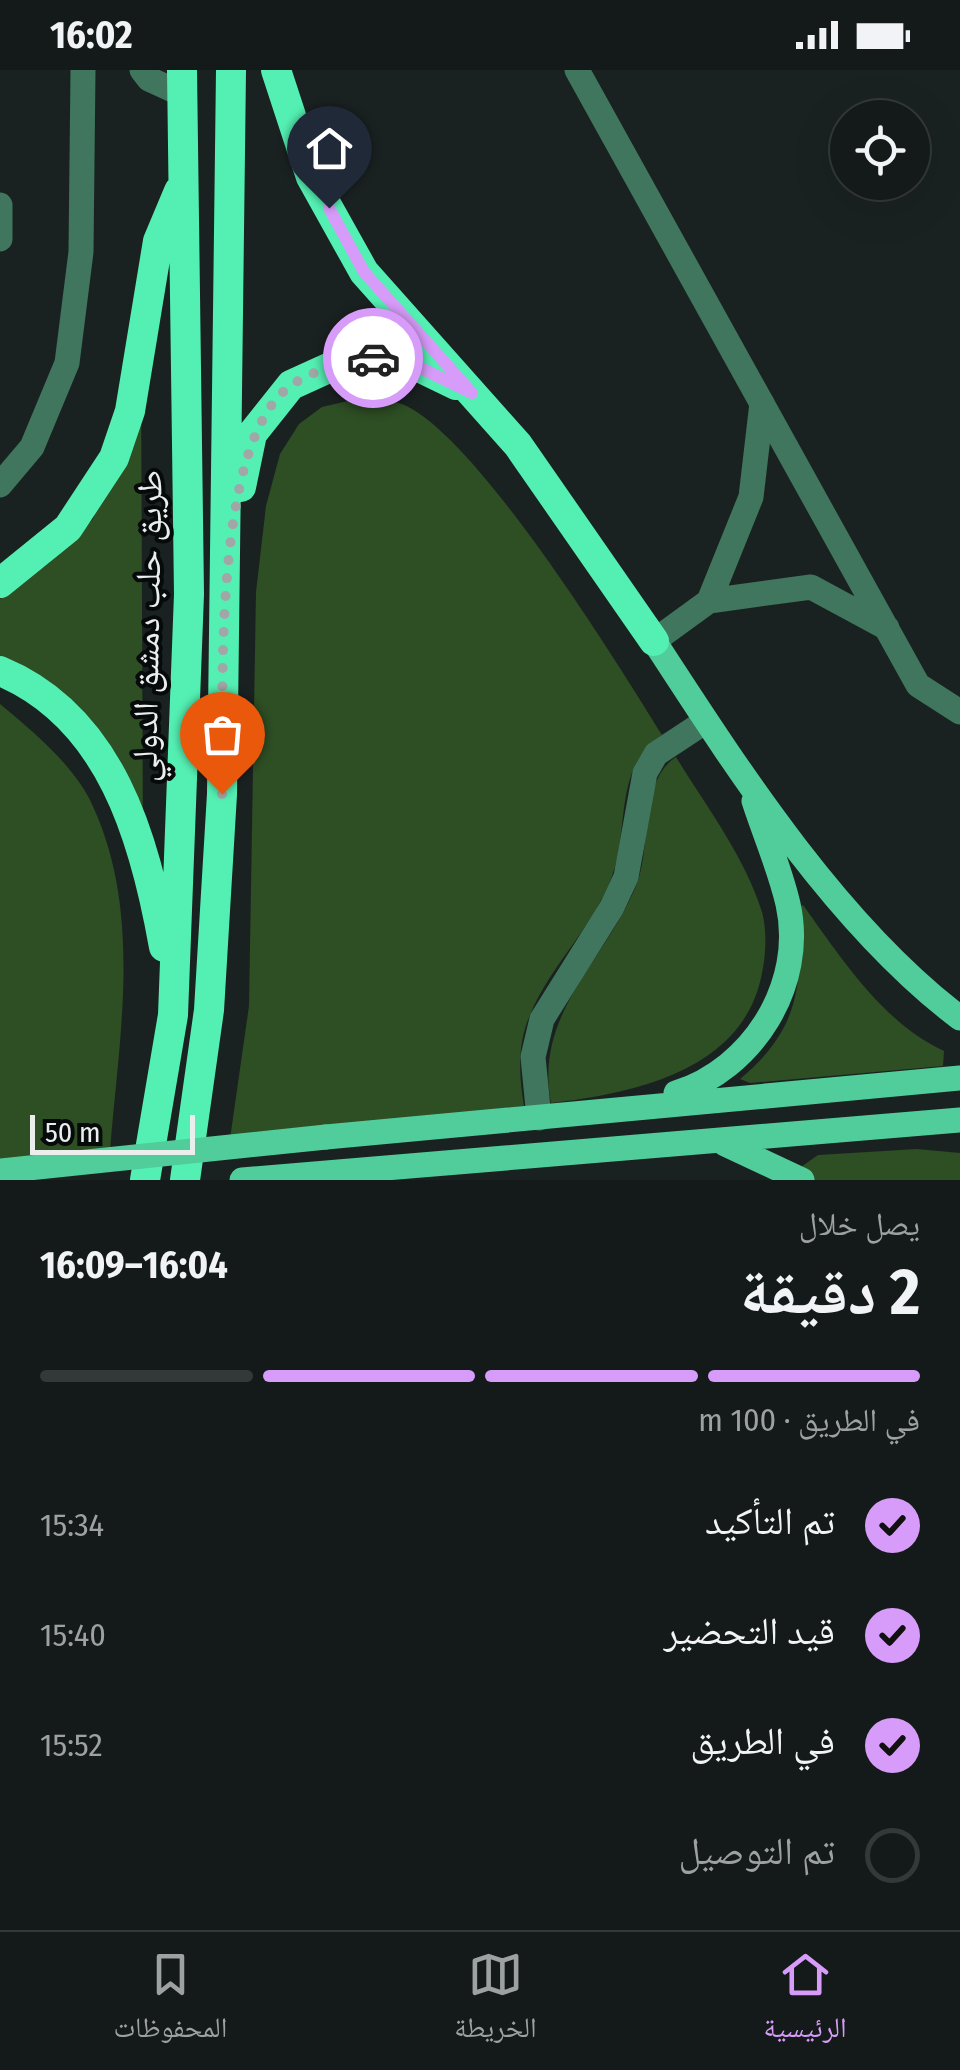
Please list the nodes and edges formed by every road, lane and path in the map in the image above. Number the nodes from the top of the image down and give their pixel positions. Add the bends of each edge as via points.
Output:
1 (83, 70) edge
2 (142, 70) edge
3 (232, 70) edge
4 (276, 70) edge
5 (577, 70) edge
6 (182, 82) edge
7 (184, 179) junction
8 (0, 205) edge
9 (0, 239) edge
10 (472, 393) junction
11 (762, 403) junction
12 (0, 485) edge
13 (226, 563) junction
14 (0, 583) edge
15 (710, 601) junction
16 (887, 628) junction
17 (654, 642) junction
18 (0, 671) edge
19 (960, 712) edge
20 (706, 721) junction
21 (749, 786) junction
22 (173, 1015) junction
23 (960, 1018) edge
24 (960, 1078) edge
25 (636, 1106) junction
26 (539, 1118) junction
27 (960, 1120) edge
28 (721, 1142) junction
29 (0, 1171) edge
30 (145, 1180) edge
31 (185, 1180) edge
32 (242, 1180) edge
33 (802, 1180) edge

1 - 12 street via 81,252 67,363 32,447
2 - 6 street via 150,79
3 - 13 highway
4 - 10 highway via 311,177 364,272
5 - 11 street
6 - 7 highway, طريق حلب دمشق الدولي
7 - 14 highway via 158,241 130,411 114,458 68,528
7 - 22 highway, طريق حلب دمشق الدولي via 189,594
8 - 9 street
10 - 13 highway via 394,355 334,365 291,385 252,434
10 - 17 highway via 518,446
11 - 15 street via 751,498
11 - 16 street
13 - 31 highway via 222,794 208,1010
15 - 16 street via 811,587
15 - 17 street
16 - 19 street via 918,685
17 - 20 main road
18 - 22 highway via 71,717 112,775 150,884
20 - 21 main road
20 - 26 street via 656,754 645,773 626,877 542,1020 533,1056
21 - 23 main road via 865,928
21 - 25 main road via 789,906 792,954 779,1003 748,1048 701,1085
22 - 30 highway, طريق حلب دمشق الدولي
24 - 25 main road
25 - 26 main road
26 - 29 main road, bridge
27 - 28 main road
28 - 32 main road
28 - 33 main road

